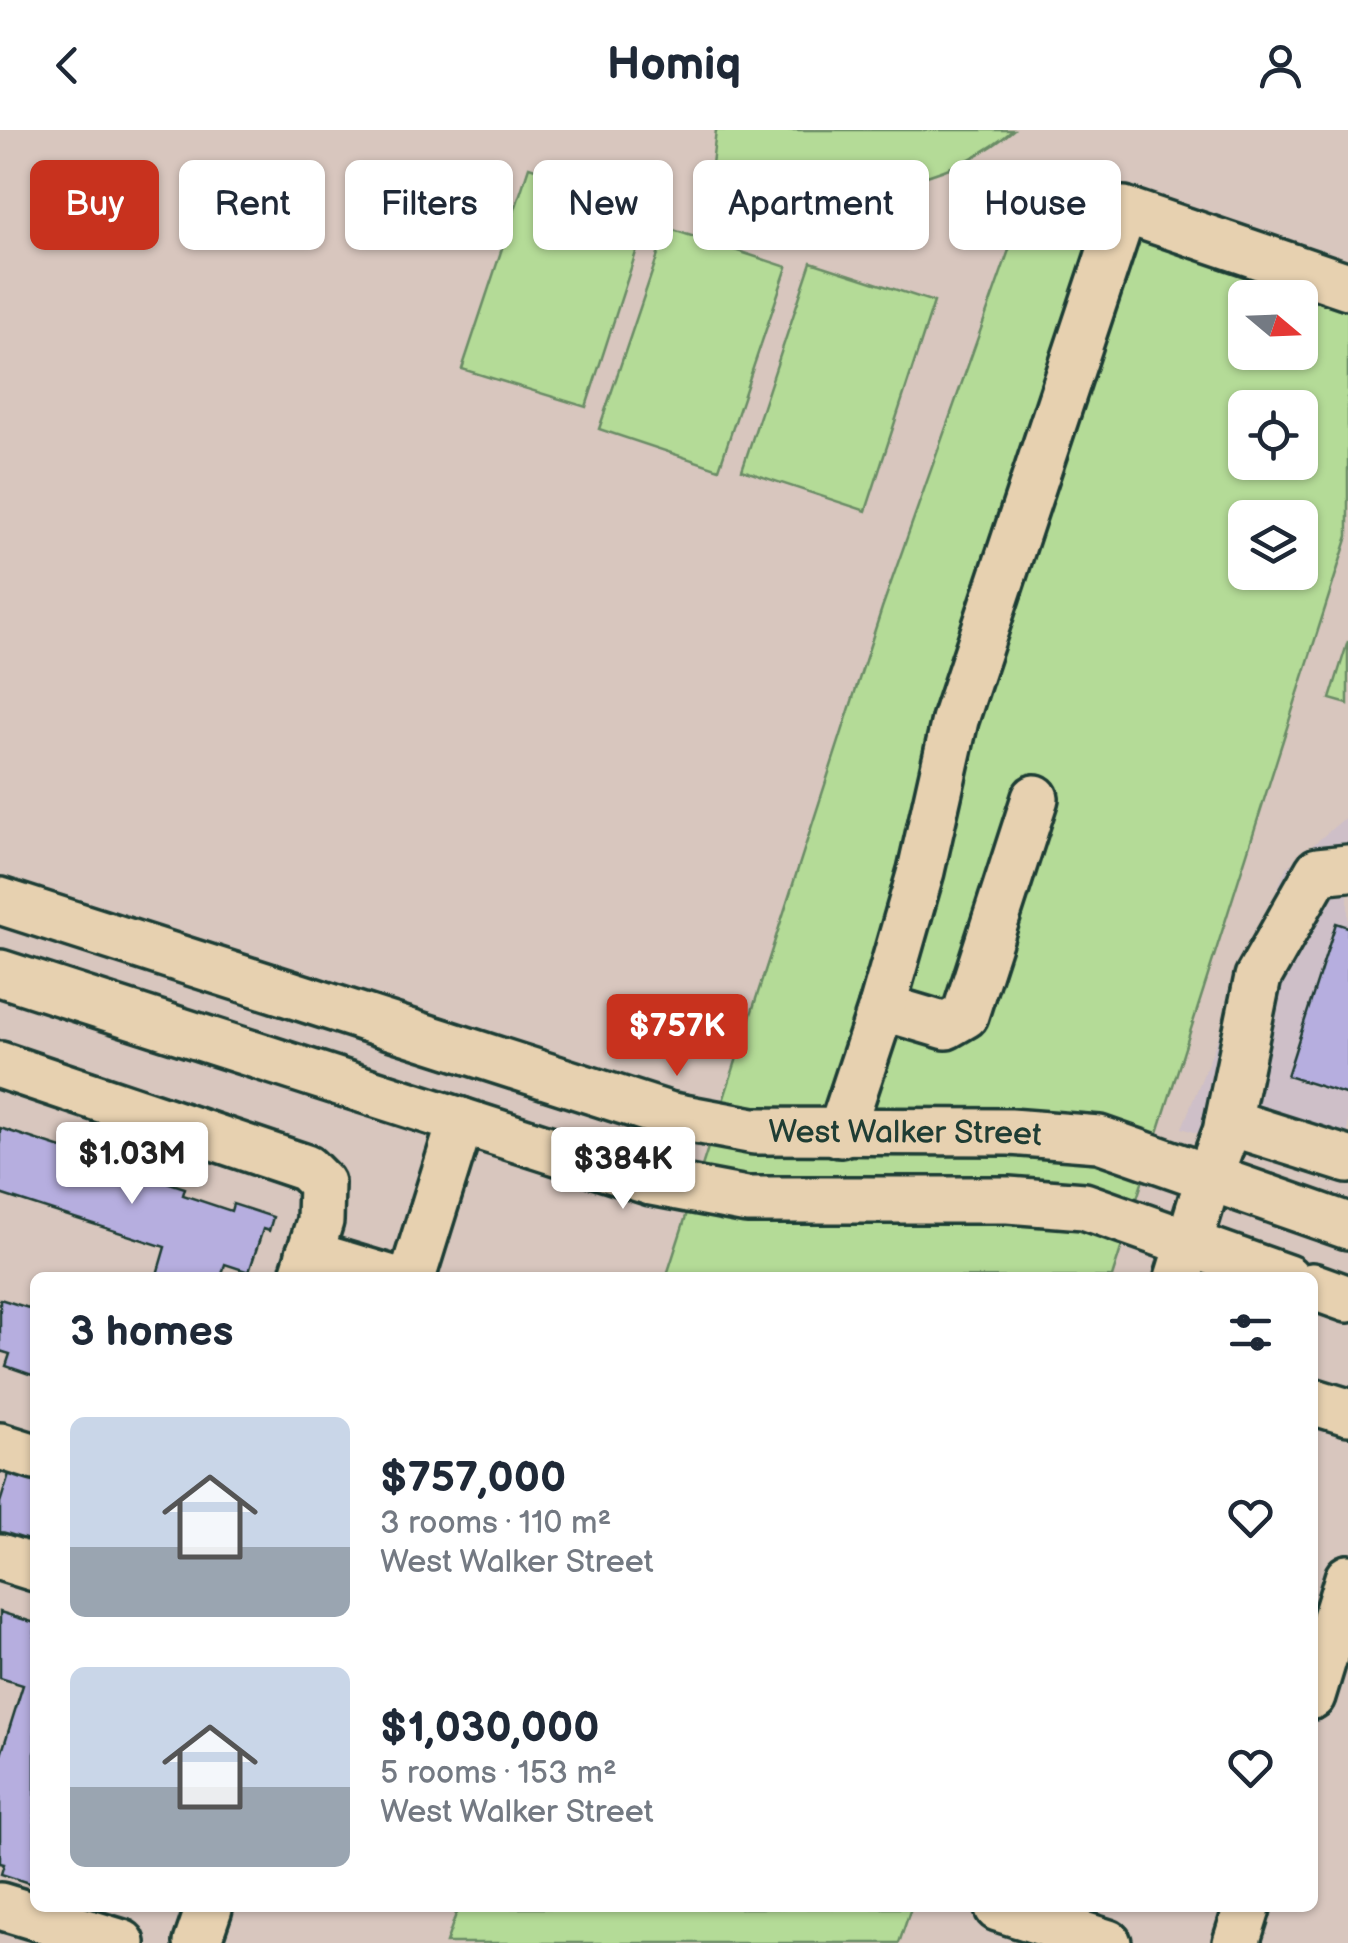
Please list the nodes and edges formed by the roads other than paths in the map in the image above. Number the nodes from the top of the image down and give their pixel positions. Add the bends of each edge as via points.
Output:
1 (1348, 286) edge
2 (1035, 798) dead end
3 (1348, 868) edge
4 (0, 901) edge
5 (0, 973) edge
6 (882, 1007) junction
7 (0, 1065) edge
8 (461, 1121) junction
9 (1228, 1122) junction
10 (840, 1134) junction
11 (1348, 1160) edge
12 (1209, 1177) junction
13 (1348, 1226) edge
14 (1184, 1260) edge
15 (306, 1266) edge
16 (348, 1272) edge
17 (414, 1272) edge
18 (1253, 1272) edge
19 (1318, 1288) edge
20 (1348, 1299) edge
21 (1318, 1402) edge
22 (1348, 1412) edge
23 (0, 1446) edge
24 (30, 1455) edge
25 (0, 1557) edge
26 (30, 1566) edge
27 (1348, 1578) edge
28 (1318, 1676) edge
29 (0, 1906) edge
30 (208, 1912) edge
31 (1011, 1912) edge
32 (1106, 1912) edge
33 (1246, 1912) edge
34 (106, 1928) edge
35 (198, 1943) edge
36 (1110, 1943) edge
37 (1236, 1943) edge

1 - 6 street via 1124,210 955,720
2 - 6 street via 965,1015 946,1026
3 - 9 street via 1318,871 1258,976
4 - 10 street, West Walker Street via 668,1116 754,1131
5 - 8 street, West Walker Street
6 - 10 street
7 - 15 street via 306,1168 321,1183 320,1221
8 - 14 street, West Walker Street via 651,1182 746,1200 1084,1206
8 - 17 street
9 - 11 street
9 - 12 street
10 - 12 street, West Walker Street via 1010,1132 1099,1139
12 - 13 street, West Walker Street
12 - 14 street
14 - 18 street, West Walker Street
15 - 16 street
19 - 20 street
21 - 22 street
23 - 24 street
25 - 26 street
27 - 28 street
29 - 34 street
30 - 35 street
31 - 36 street
32 - 36 street
33 - 37 street

